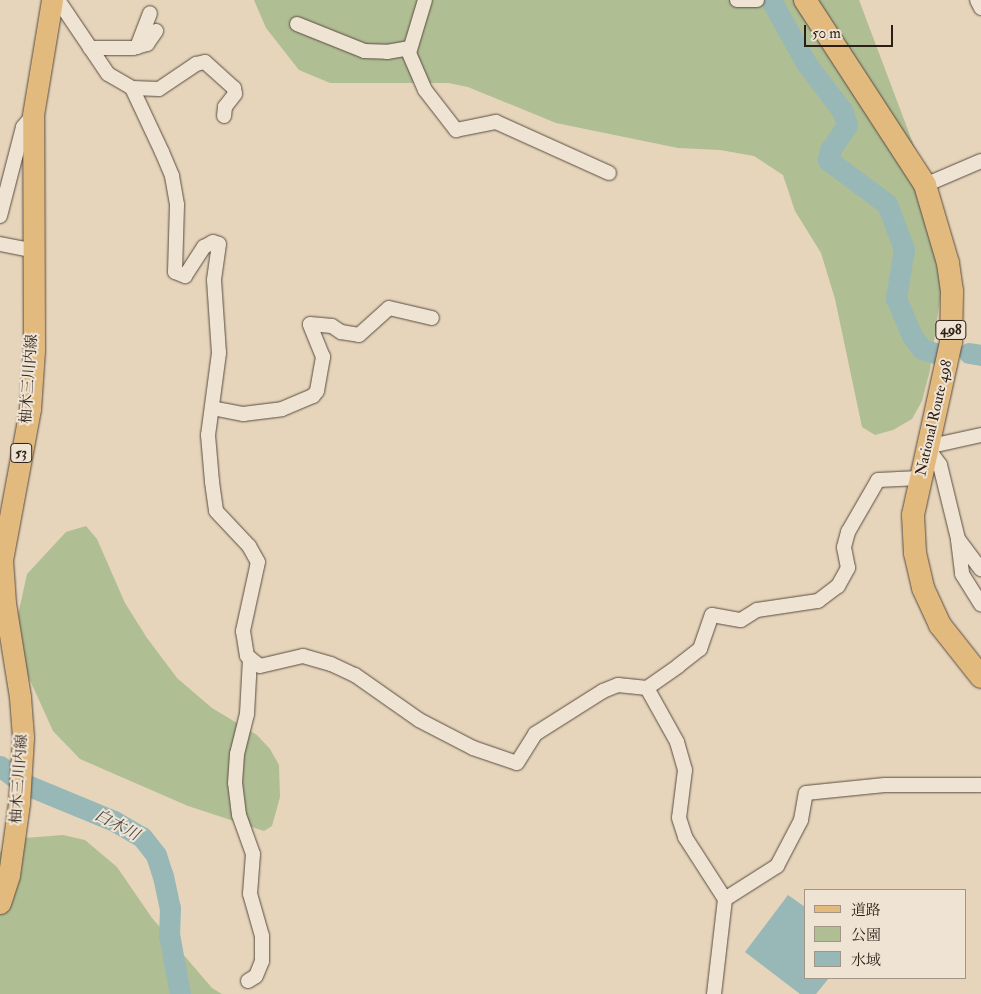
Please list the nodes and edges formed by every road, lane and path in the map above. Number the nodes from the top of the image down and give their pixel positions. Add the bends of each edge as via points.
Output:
1 (52, 0) edge
2 (58, 0) edge
3 (425, 0) edge
4 (737, 0) edge
5 (805, 0) edge
6 (977, 0) edge
7 (756, 1) edge
8 (981, 8) edge
9 (150, 13) dead end
10 (297, 24) dead end
11 (156, 31) dead end
12 (137, 46) junction
13 (90, 48) junction
14 (410, 48) junction
15 (132, 88) junction
16 (33, 115) junction
17 (224, 116) dead end
18 (981, 161) edge
19 (609, 173) dead end
20 (925, 185) junction
21 (0, 216) edge
22 (0, 244) edge
23 (32, 250) junction
24 (432, 318) dead end
25 (212, 408) junction
26 (981, 434) edge
27 (928, 448) junction
28 (919, 478) junction
29 (958, 539) junction
30 (981, 569) edge
31 (981, 605) edge
32 (250, 658) junction
33 (981, 677) edge
34 (647, 688) junction
35 (981, 785) edge
36 (724, 899) junction
37 (0, 903) edge
38 (248, 981) dead end
39 (714, 994) edge

1 - 16 main road, 柚木三川内線 / 53
2 - 13 street
3 - 14 street
4 - 7 street
5 - 20 highway, National Route 498 / 498
6 - 8 street
9 - 12 street
10 - 14 street via 327,33 364,51
11 - 12 street via 147,44
12 - 13 street
13 - 15 street via 108,74
14 - 19 street via 408,53 425,90 456,130 496,122
15 - 17 street via 159,89 196,64 205,62 234,88 235,94 225,107
15 - 25 street via 172,176 177,205 175,272 185,276 204,247 213,242 219,244 221,252 214,280 219,352
16 - 21 street via 24,127
16 - 23 main road, 柚木三川内線 / 53
18 - 20 street
20 - 27 highway, National Route 498 / 498 via 948,263 952,290 951,342
22 - 23 street
23 - 37 main road, 柚木三川内線 / 53 via 34,350 30,409 2,560 23,737 18,812 9,875
24 - 25 street via 389,308 359,335 341,332 332,326 310,324 323,356 318,391 313,396 282,409 243,414
25 - 32 street via 208,435 216,511 249,546 258,562 243,632
26 - 27 street
27 - 28 highway, National Route 498 / 498
27 - 29 street via 940,465
28 - 33 highway, National Route 498 / 498 via 913,515 915,553 923,588 940,625
28 - 34 street via 878,480 848,532 844,547 848,568 832,591 818,601 757,610 742,620 712,616 700,649
29 - 30 street
29 - 31 street via 962,574
32 - 34 street via 260,666 303,656 331,664 354,675 419,720 473,748 517,763 535,734 603,691 618,685
32 - 38 street via 247,714 234,783 239,815 253,854 250,894 262,936 262,960 256,976
34 - 36 street via 677,742 685,770 679,818 685,837
35 - 36 street via 885,785 806,794 801,820 777,866
36 - 39 street

